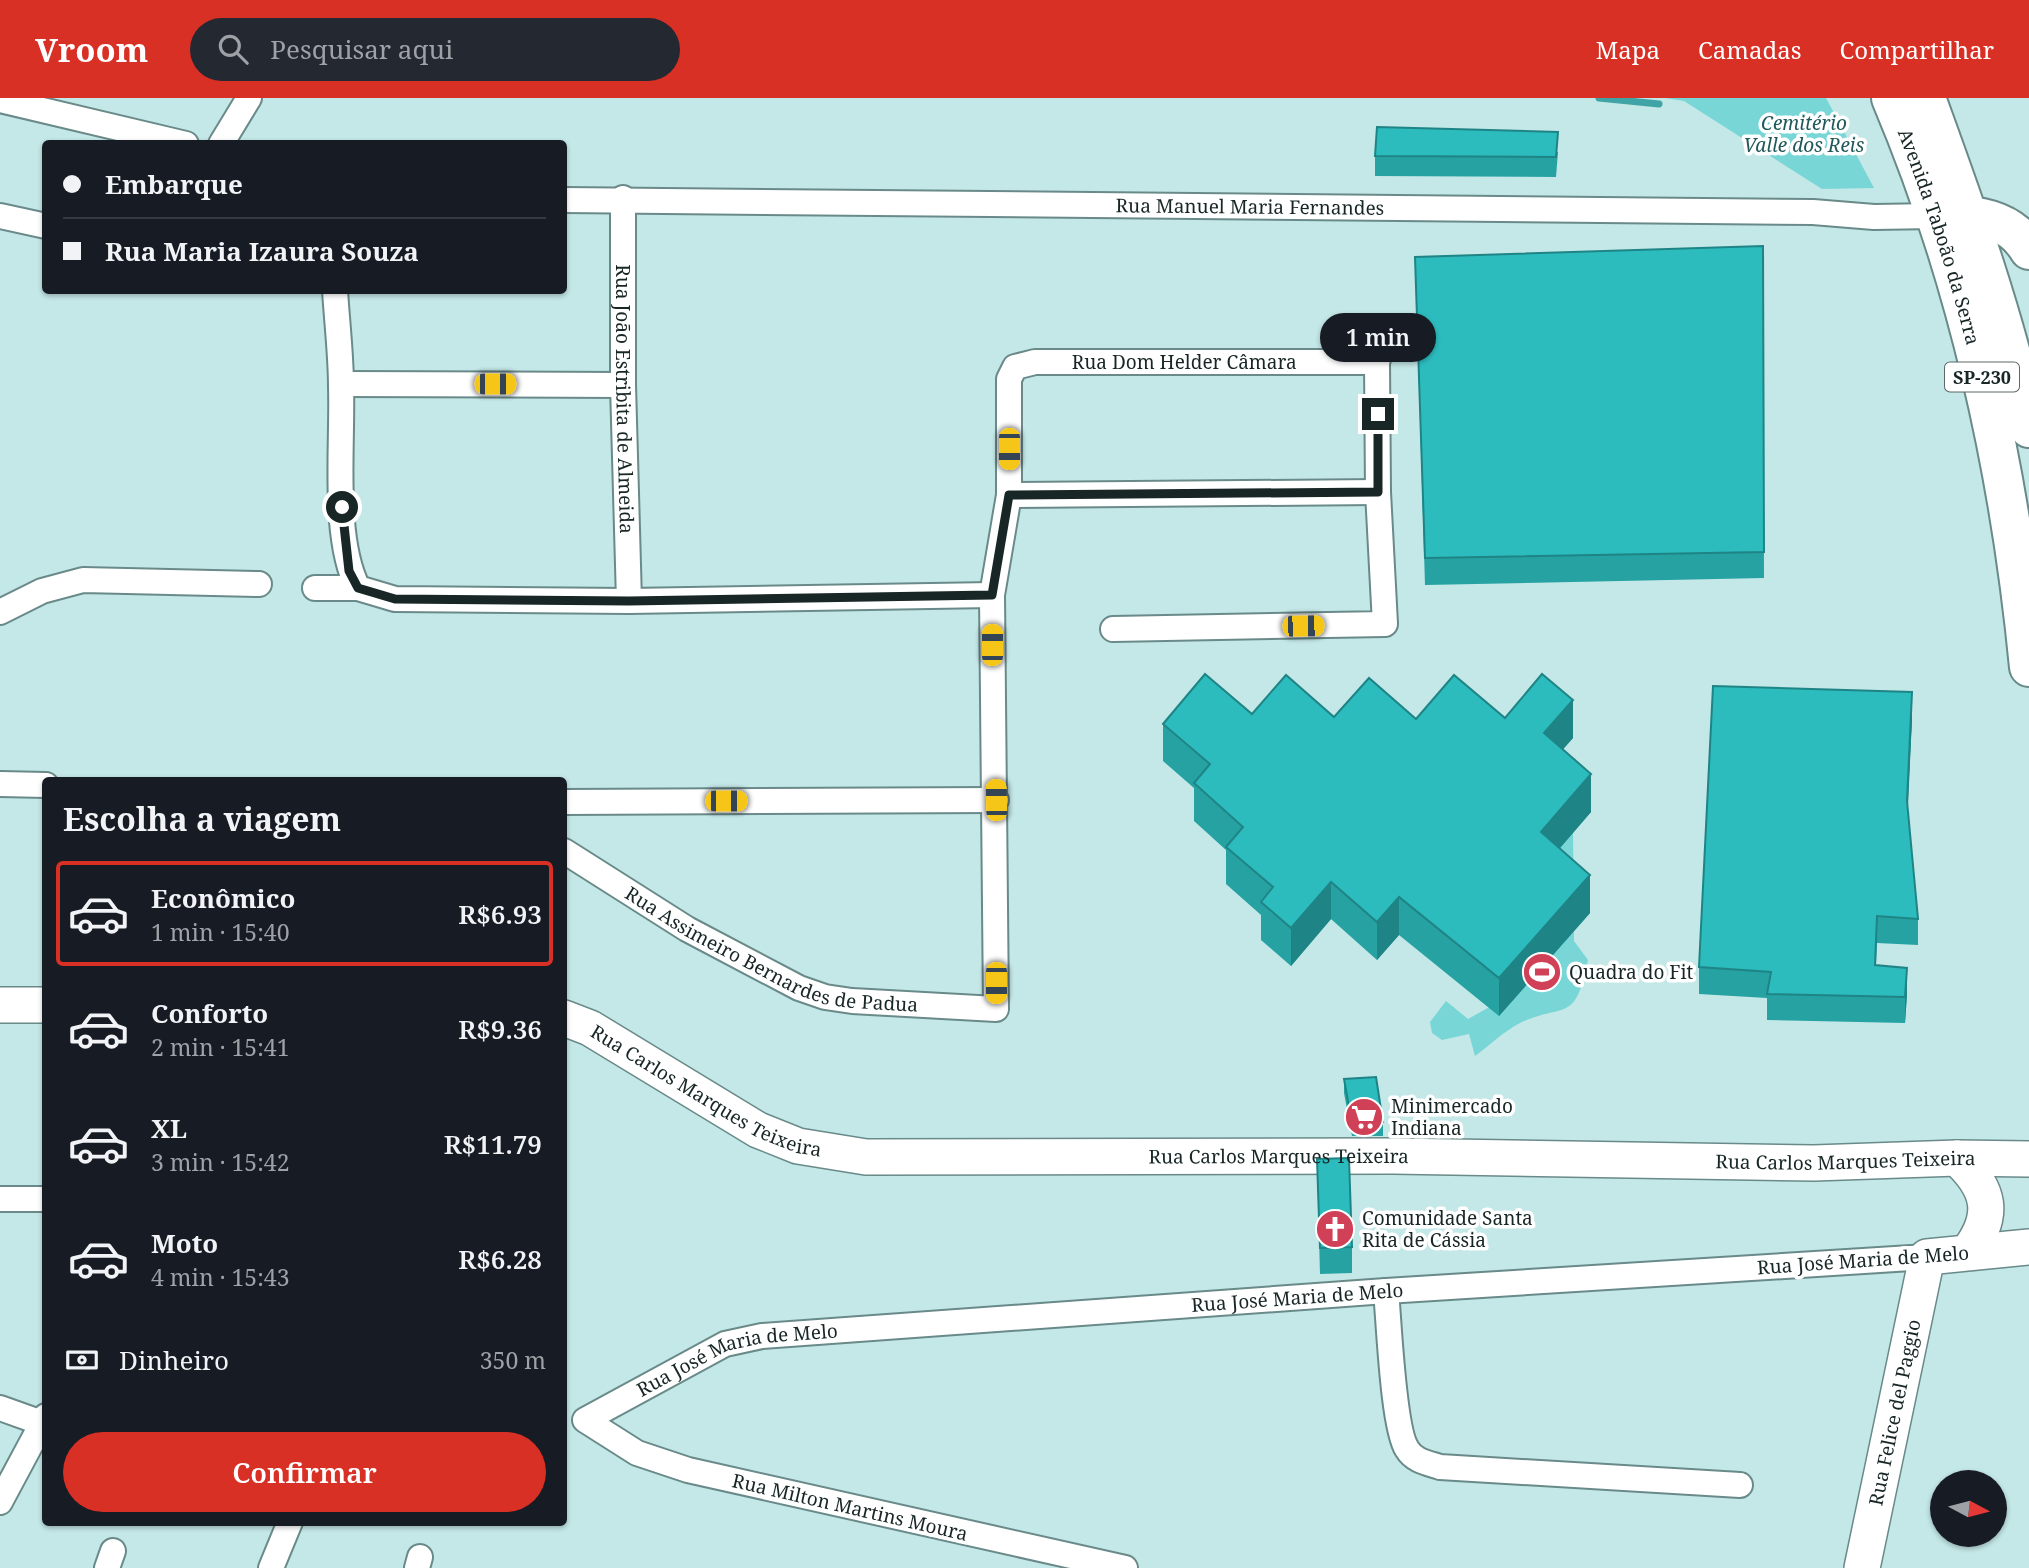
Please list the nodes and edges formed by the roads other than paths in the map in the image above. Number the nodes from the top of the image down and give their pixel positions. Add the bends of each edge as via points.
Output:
1 (249, 98) edge
2 (1891, 98) edge
3 (1926, 98) edge
4 (0, 100) edge
5 (169, 140) edge
6 (223, 140) edge
7 (623, 198) junction
8 (567, 200) edge
9 (1951, 215) junction
10 (0, 216) edge
11 (42, 225) edge
12 (2029, 250) edge
13 (335, 294) edge
14 (341, 384) junction
15 (623, 385) junction
16 (2029, 428) edge
17 (1378, 492) junction
18 (1009, 495) junction
19 (259, 584) dead end
20 (315, 587) dead end
21 (358, 588) junction
22 (992, 595) junction
23 (629, 601) junction
24 (0, 612) edge
25 (1113, 629) dead end
26 (2029, 667) edge
27 (0, 784) edge
28 (42, 785) edge
29 (996, 800) junction
30 (567, 802) edge
31 (567, 853) edge
32 (0, 1005) edge
33 (42, 1005) edge
34 (567, 1019) edge
35 (1957, 1158) junction
36 (2029, 1159) edge
37 (0, 1199) edge
38 (42, 1199) edge
39 (2029, 1247) edge
40 (1968, 1252) junction
41 (1927, 1257) junction
42 (1386, 1291) junction
43 (0, 1408) edge
44 (42, 1419) edge
45 (585, 1420) joint
46 (42, 1424) edge
47 (1740, 1485) dead end
48 (0, 1502) edge
49 (288, 1526) edge
50 (271, 1568) edge
51 (1125, 1568) edge
52 (1862, 1568) edge

1 - 6 street
2 - 9 highway, Avenida Taboão da Serra / SP-230 via 1916,158
3 - 9 highway, Avenida Taboão da Serra / SP-230 via 1954,173
4 - 5 street
7 - 8 street, Rua Manuel Maria Fernandes
7 - 9 street, Rua Manuel Maria Fernandes via 1390,219 1799,212 1874,217
7 - 15 street, Rua João Estribita de Almeida
9 - 12 highway via 2006,224
9 - 16 highway, Avenida Taboão da Serra / SP-230 via 2020,388
9 - 26 highway, Avenida Taboão da Serra / SP-230 via 2007,486
10 - 11 street
13 - 14 street
14 - 15 street
14 - 21 street via 343,532 349,571
15 - 23 street, Rua João Estribita de Almeida
17 - 18 street
17 - 18 street, Rua Dom Helder Câmara via 1381,351 1035,362 1015,367 1009,379
17 - 25 street via 1385,624
18 - 22 street
19 - 24 street via 83,580 42,590
20 - 21 street
21 - 23 street via 395,599
22 - 23 street
22 - 29 street
27 - 28 street
29 - 30 street
29 - 31 street, Rua Assimeiro Bernardes de Padua via 996,1009 852,1001 799,988 687,929
32 - 33 street
34 - 35 street, Rua Carlos Marques Teixeira via 590,1028 758,1130 798,1146 836,1154 1814,1163
35 - 36 street, Rua Carlos Marques Teixeira
35 - 40 street via 1976,1176 1985,1196 1982,1233
37 - 38 street
39 - 40 street, Rua José Maria de Melo
40 - 41 street, Rua José Maria de Melo
41 - 42 street, Rua José Maria de Melo
41 - 52 street, Rua Felice del Paggio
42 - 45 street, Rua José Maria de Melo via 762,1336 725,1344
42 - 47 street via 1399,1423 1406,1449 1417,1459 1440,1466
43 - 44 street
45 - 51 street, Rua Milton Martins Moura via 637,1453 688,1470
46 - 48 street
49 - 50 street

